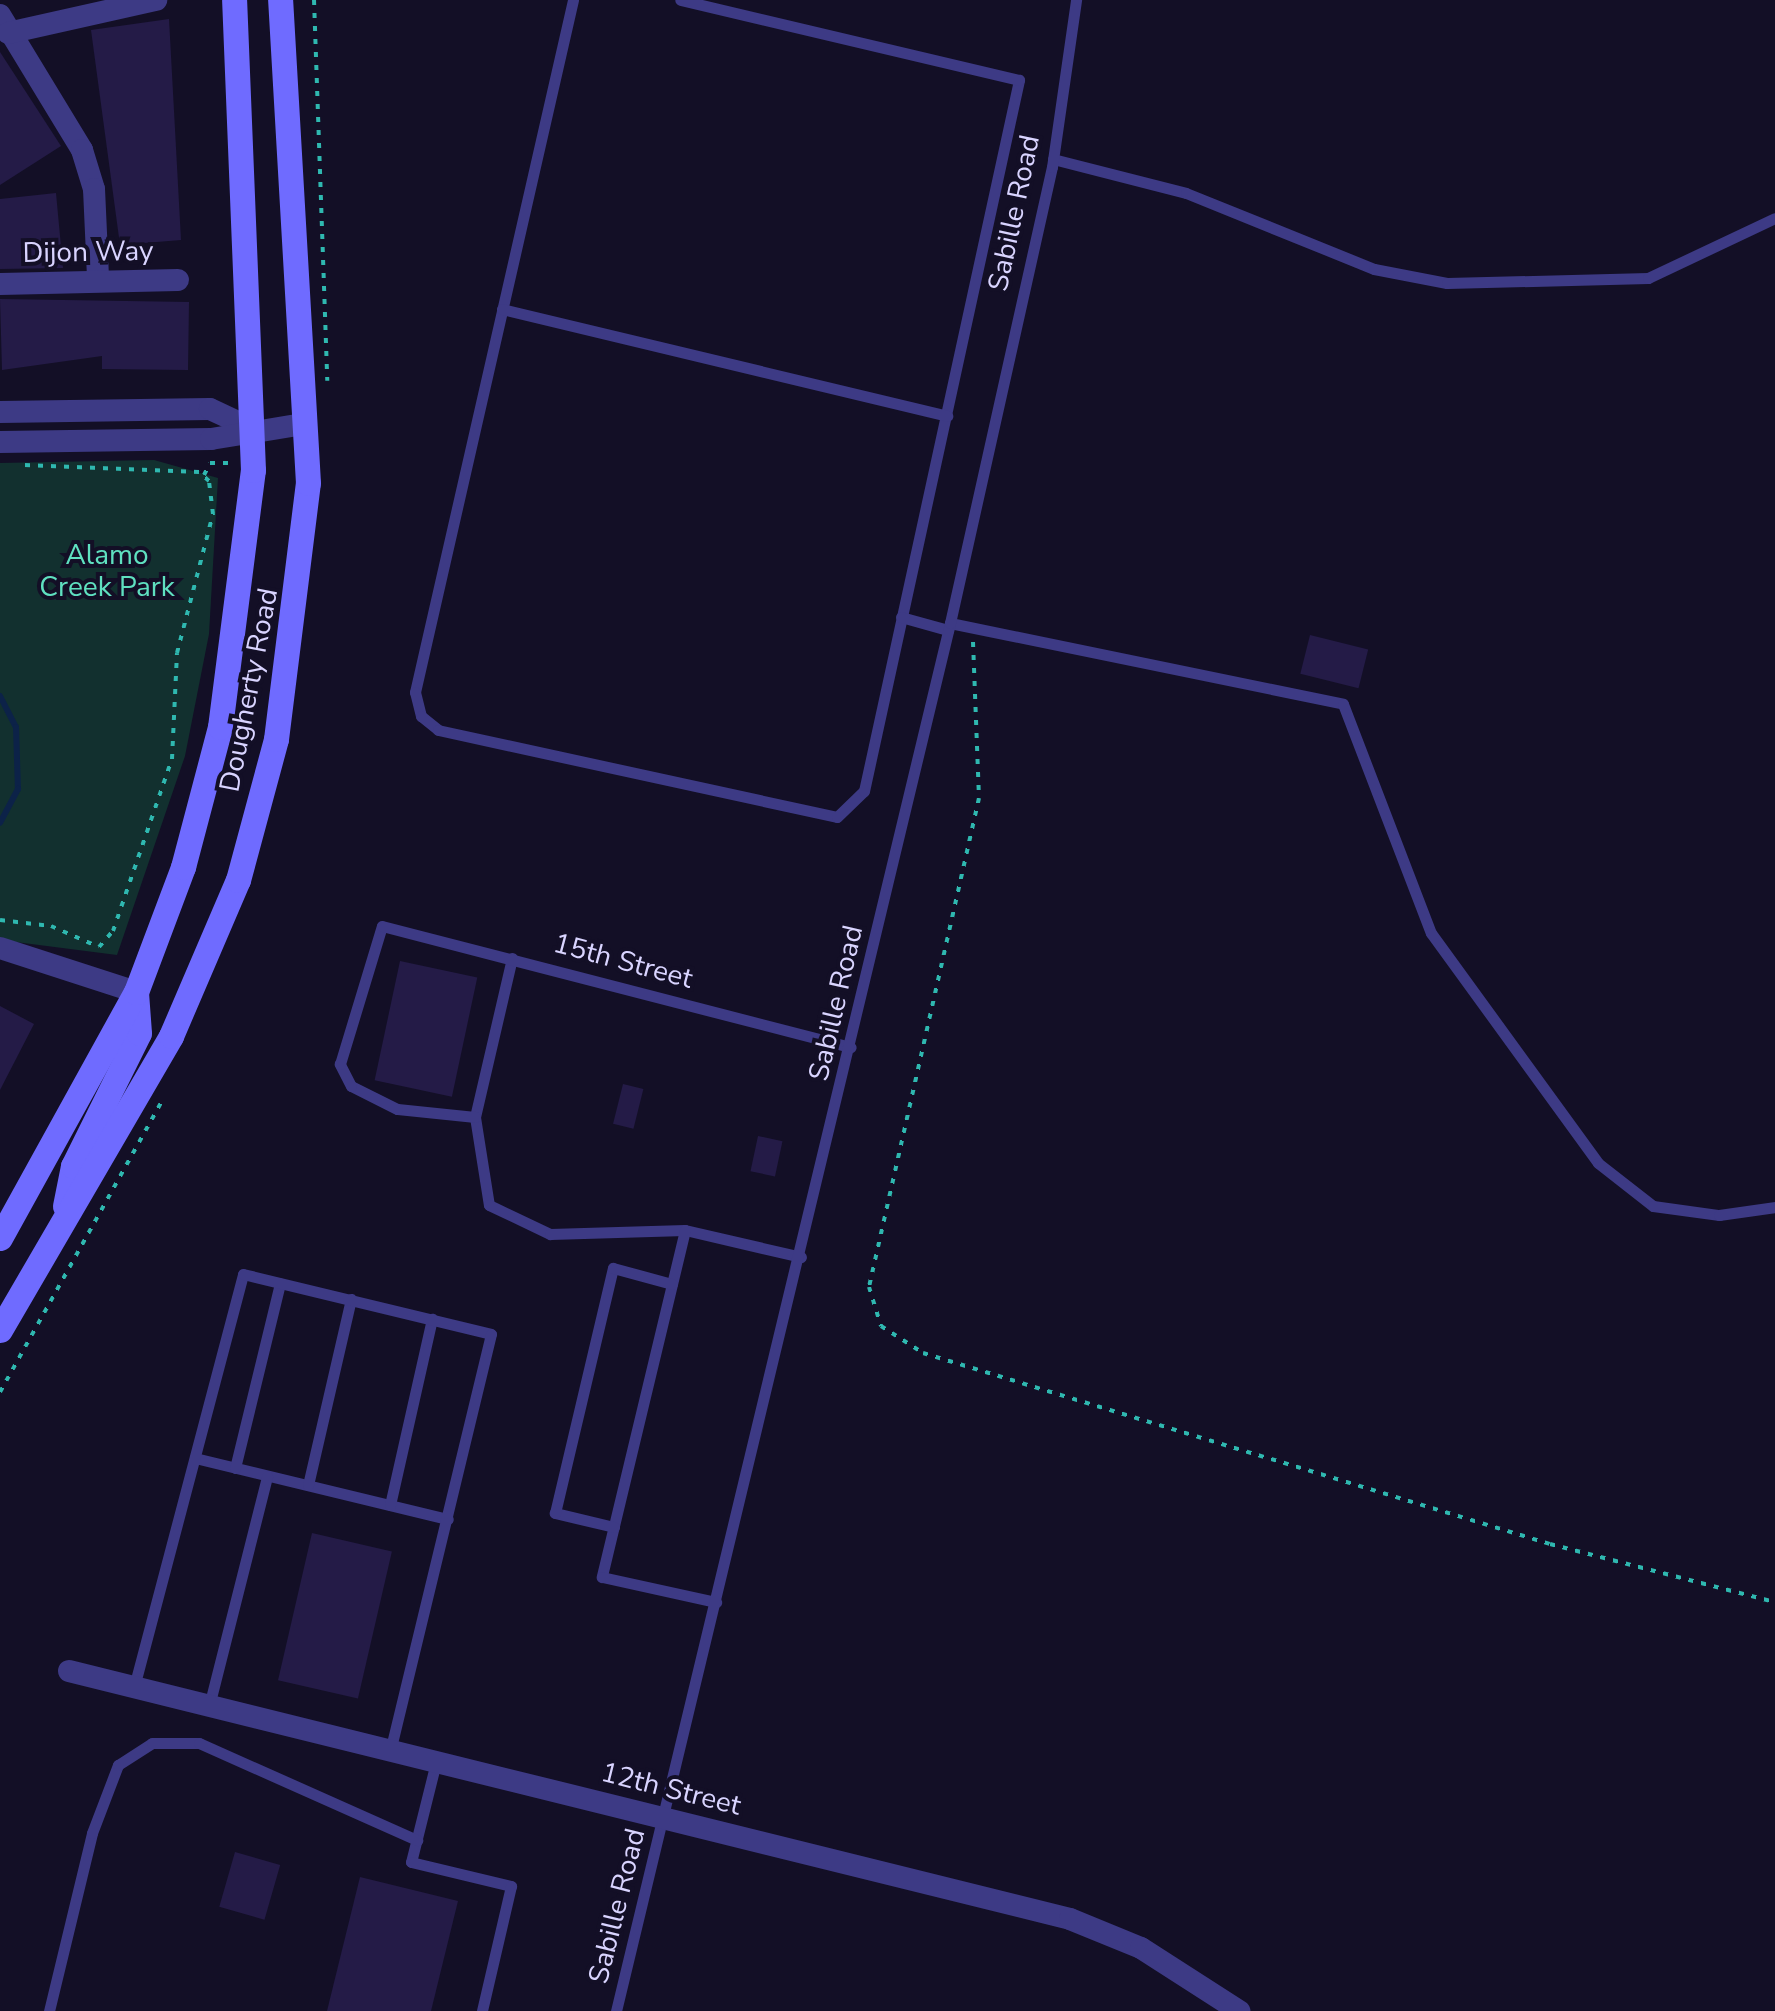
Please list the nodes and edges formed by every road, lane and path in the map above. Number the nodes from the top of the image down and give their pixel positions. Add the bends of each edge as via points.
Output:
1 (156, 0) edge
2 (234, 0) edge
3 (280, 0) edge
4 (314, 0) edge
5 (573, 0) edge
6 (680, 0) edge
7 (1076, 0) edge
8 (4, 24) edge
9 (1053, 160) junction
10 (1775, 218) edge
11 (98, 278) junction
12 (178, 280) dead end
13 (0, 284) edge
14 (502, 309) junction
15 (328, 397) dead end
16 (0, 412) edge
17 (948, 416) junction
18 (304, 424) junction
19 (246, 426) junction
20 (3, 451) edge
21 (210, 463) dead end
22 (204, 475) junction
23 (901, 617) junction
24 (949, 626) junction
25 (972, 627) junction
26 (0, 920) edge
27 (102, 946) junction
28 (0, 948) edge
29 (512, 958) junction
30 (104, 959) dead end
31 (136, 992) junction
32 (852, 1047) junction
33 (475, 1117) junction
34 (1775, 1207) edge
35 (61, 1225) junction
36 (685, 1230) junction
37 (0, 1238) edge
38 (801, 1258) junction
39 (280, 1283) junction
40 (672, 1284) junction
41 (351, 1299) junction
42 (432, 1319) junction
43 (0, 1330) edge
44 (195, 1458) junction
45 (235, 1468) junction
46 (267, 1476) junction
47 (308, 1486) junction
48 (390, 1505) junction
49 (448, 1519) junction
50 (614, 1527) junction
51 (716, 1602) junction
52 (1775, 1602) edge
53 (69, 1671) dead end
54 (134, 1688) junction
55 (209, 1706) junction
56 (390, 1750) junction
57 (436, 1762) junction
58 (665, 1818) junction
59 (417, 1840) junction
60 (49, 2011) edge
61 (482, 2011) edge
62 (616, 2011) edge
63 (1239, 2011) edge

1 - 8 street
2 - 19 main road, Dougherty Road
3 - 18 main road, Dougherty Road
4 - 15 path
5 - 14 lane
6 - 17 lane via 1019,80
7 - 9 lane, Sabille Road
8 - 11 street via 82,150 94,189
9 - 10 lane via 1186,193 1401,277 1447,283 1648,278
9 - 24 lane, Sabille Road
11 - 12 street, Dijon Way
11 - 13 street, Dijon Way
14 - 17 lane
14 - 23 lane via 415,692 438,730 836,816 864,791
16 - 19 street via 210,409
17 - 23 lane
18 - 19 street
18 - 35 main road, Dougherty Road via 301,573 276,739 238,880 171,1036
19 - 20 street via 211,438
19 - 31 main road, Dougherty Road via 246,560 220,726 183,867
20 - 22 path
21 - 22 path
22 - 27 path via 212,514 178,653 172,759 133,856 124,911
23 - 24 lane
24 - 25 lane
24 - 32 lane, Sabille Road
25 - 34 lane via 1342,704 1431,933 1598,1163 1652,1206 1719,1215
25 - 52 path via 979,798 869,1287 880,1326 922,1353 1550,1544
26 - 27 path
27 - 30 path
28 - 31 street
29 - 32 lane, 15th Street
29 - 33 lane
29 - 33 lane, 15th Street via 382,926 340,1064 350,1086 397,1109
31 - 35 main road via 139,1033 73,1166
31 - 37 main road, Dougherty Road
32 - 38 lane, Sabille Road
33 - 36 lane via 490,1205 524,1228
35 - 43 main road, Dougherty Road
36 - 38 lane
36 - 40 lane
38 - 51 lane, Sabille Road
39 - 41 lane
39 - 44 lane via 243,1274
39 - 45 lane
40 - 50 lane
40 - 50 lane via 612,1268 555,1513
41 - 42 lane
41 - 47 lane
42 - 48 lane
42 - 49 lane via 491,1334
44 - 45 lane
44 - 54 lane
45 - 46 lane
46 - 47 lane
46 - 55 lane
47 - 48 lane
48 - 49 lane
49 - 56 lane
50 - 51 lane via 602,1576
51 - 58 lane, Sabille Road
53 - 54 street, 12th Street
54 - 55 street, 12th Street
55 - 56 street, 12th Street
56 - 57 street, 12th Street
57 - 58 street, 12th Street
57 - 59 lane
58 - 62 lane, Sabille Road
58 - 63 street, 12th Street via 1070,1919 1141,1948
59 - 60 lane via 199,1743 152,1743 118,1764
59 - 61 lane via 411,1862 511,1886

